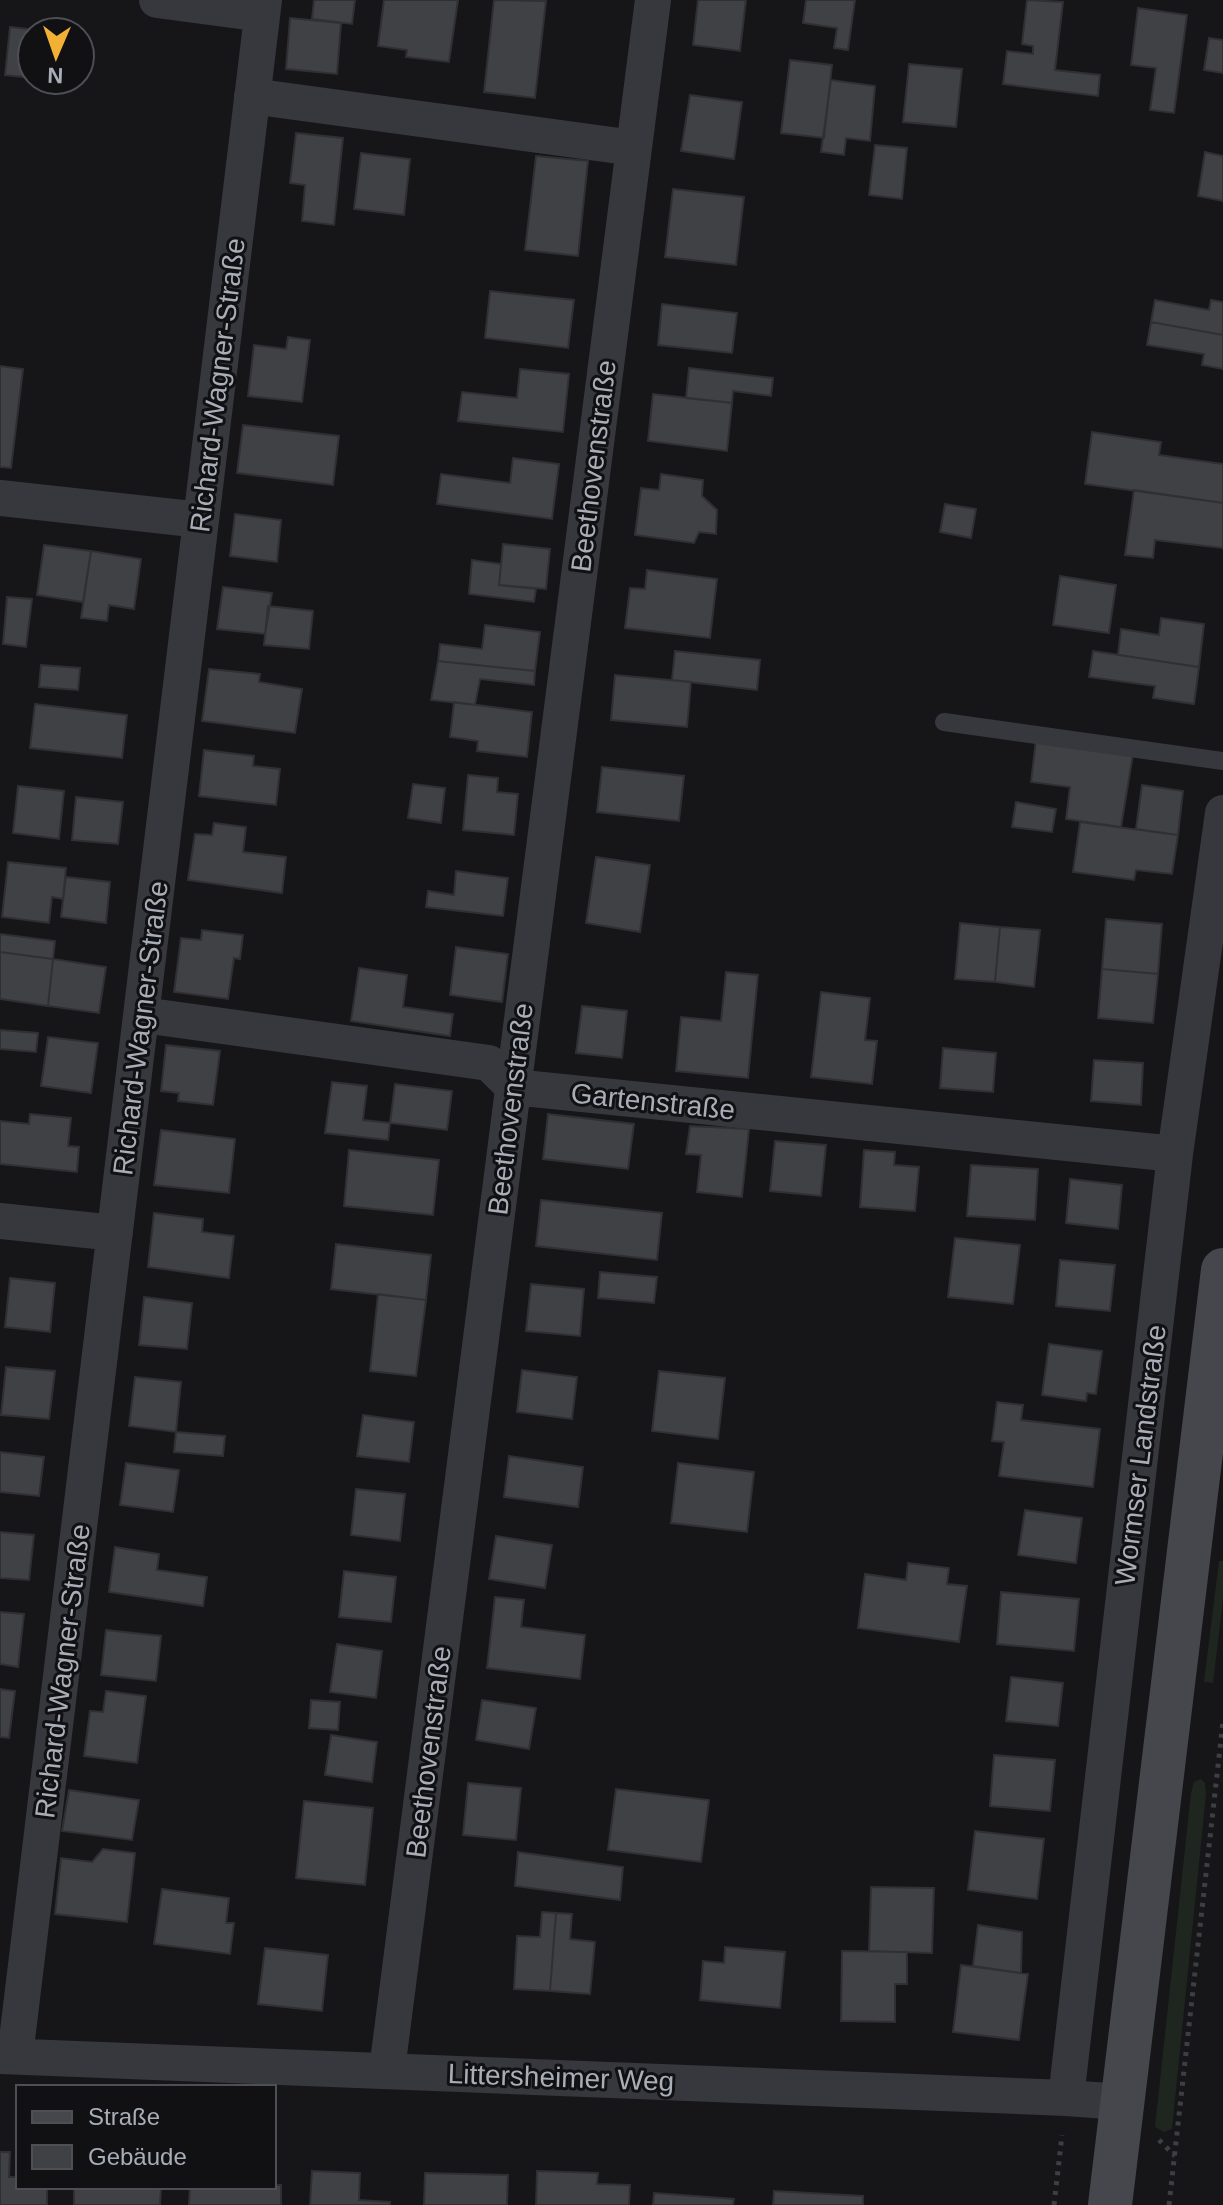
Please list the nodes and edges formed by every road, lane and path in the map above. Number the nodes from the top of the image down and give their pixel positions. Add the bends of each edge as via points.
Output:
1 (157, 0) edge
2 (653, 0) edge
3 (263, 7) edge
4 (252, 96) junction
5 (634, 148) junction
6 (0, 498) edge
7 (201, 520) junction
8 (944, 722) dead end
9 (1223, 761) edge
10 (1223, 813) edge
11 (143, 1015) junction
12 (513, 1087) junction
13 (1175, 1154) junction
14 (0, 1221) edge
15 (115, 1233) junction
16 (1223, 1270) edge
17 (1223, 1721) edge
18 (8, 2056) edge
19 (387, 2070) junction
20 (1066, 2098) junction
21 (1122, 2102) junction
22 (1054, 2205) edge
23 (1110, 2205) edge
24 (1169, 2205) edge

1 - 3 street
2 - 5 street, Beethovenstraße
3 - 4 street, Richard-Wagner-Straße
4 - 5 street
4 - 7 street, Richard-Wagner-Straße
5 - 12 street, Beethovenstraße
6 - 7 street
7 - 11 street, Richard-Wagner-Straße
8 - 9 lane
10 - 13 street, Wormser Landstraße
11 - 12 street via 489,1063
11 - 15 street, Richard-Wagner-Straße
12 - 13 street, Gartenstraße
12 - 19 street, Beethovenstraße
13 - 20 street, Wormser Landstraße
14 - 15 street
15 - 18 street, Richard-Wagner-Straße
16 - 21 main road
17 - 24 path
18 - 19 street, Littersheimer Weg
19 - 20 street, Littersheimer Weg
20 - 21 street, Littersheimer Weg
20 - 22 path
21 - 23 main road

